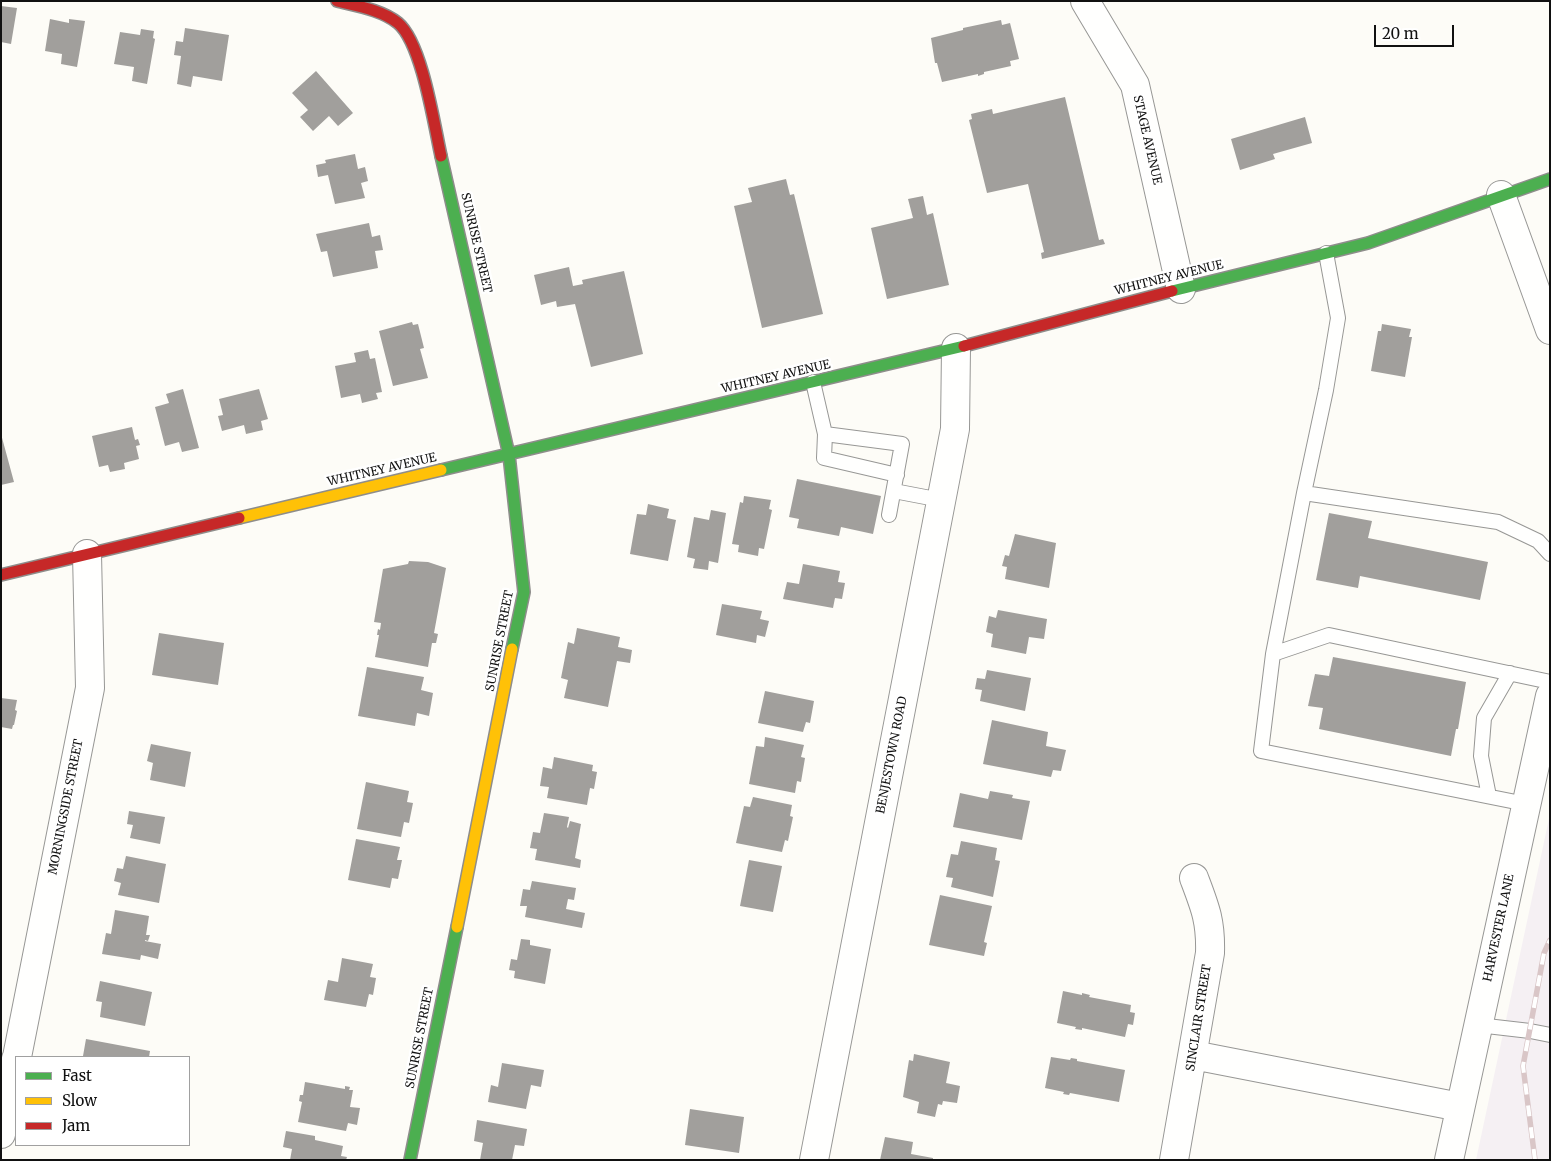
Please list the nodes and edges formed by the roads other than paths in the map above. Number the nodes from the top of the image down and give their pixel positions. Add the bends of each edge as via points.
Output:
1 (336, 1) edge
2 (1085, 1) edge
3 (1550, 179) edge
4 (1501, 195) junction
5 (1326, 253) junction
6 (1181, 289) junction
7 (1550, 330) edge
8 (956, 348) junction
9 (813, 382) junction
10 (825, 434) junction
11 (509, 455) junction
12 (897, 475) junction
13 (894, 491) junction
14 (1304, 493) junction
15 (941, 500) junction
16 (889, 515) dead end
17 (87, 554) junction
18 (1550, 554) edge
19 (1, 575) edge
20 (1273, 654) junction
21 (1510, 673) junction
22 (1550, 682) edge
23 (1550, 696) edge
24 (1489, 796) junction
25 (1526, 804) junction
26 (1194, 878) dead end
27 (1478, 1025) junction
28 (1550, 1035) edge
29 (1193, 1055) junction
30 (16, 1056) edge
31 (15, 1063) edge
32 (1460, 1107) junction
33 (1, 1134) edge
34 (410, 1160) edge
35 (814, 1160) edge
36 (1174, 1160) edge
37 (1449, 1160) edge

1 - 11 main road, SUNRISE STREET via 378,13 399,24 413,45
2 - 6 street, STAGE AVENUE via 1135,85
3 - 4 main road, WHITNEY AVENUE
4 - 5 main road, WHITNEY AVENUE via 1368,243
4 - 7 street
5 - 6 main road, WHITNEY AVENUE
5 - 14 lane via 1338,318
6 - 8 main road, WHITNEY AVENUE
8 - 9 main road, WHITNEY AVENUE
8 - 15 street, BENJESTOWN ROAD via 955,429
9 - 10 lane
9 - 11 main road, WHITNEY AVENUE
10 - 12 lane via 824,458
10 - 12 lane via 902,444
11 - 17 main road, WHITNEY AVENUE
11 - 34 main road, SUNRISE STREET via 524,592
12 - 13 lane
13 - 15 lane
13 - 16 lane
14 - 18 lane via 1498,522 1538,541
14 - 20 lane
15 - 35 street, BENJESTOWN ROAD
17 - 19 main road, WHITNEY AVENUE
17 - 30 street, MORNINGSIDE STREET via 90,688
20 - 21 lane via 1329,635
20 - 24 lane via 1261,751
21 - 22 lane
21 - 24 lane via 1484,718 1481,756
23 - 25 street, HARVESTER LANE
24 - 25 lane
25 - 27 street, HARVESTER LANE
26 - 29 street, SINCLAIR STREET via 1207,913 1210,953
27 - 28 lane
27 - 32 street, HARVESTER LANE
29 - 32 street
29 - 36 street, SINCLAIR STREET
31 - 33 street, MORNINGSIDE STREET
32 - 37 street, HARVESTER LANE

